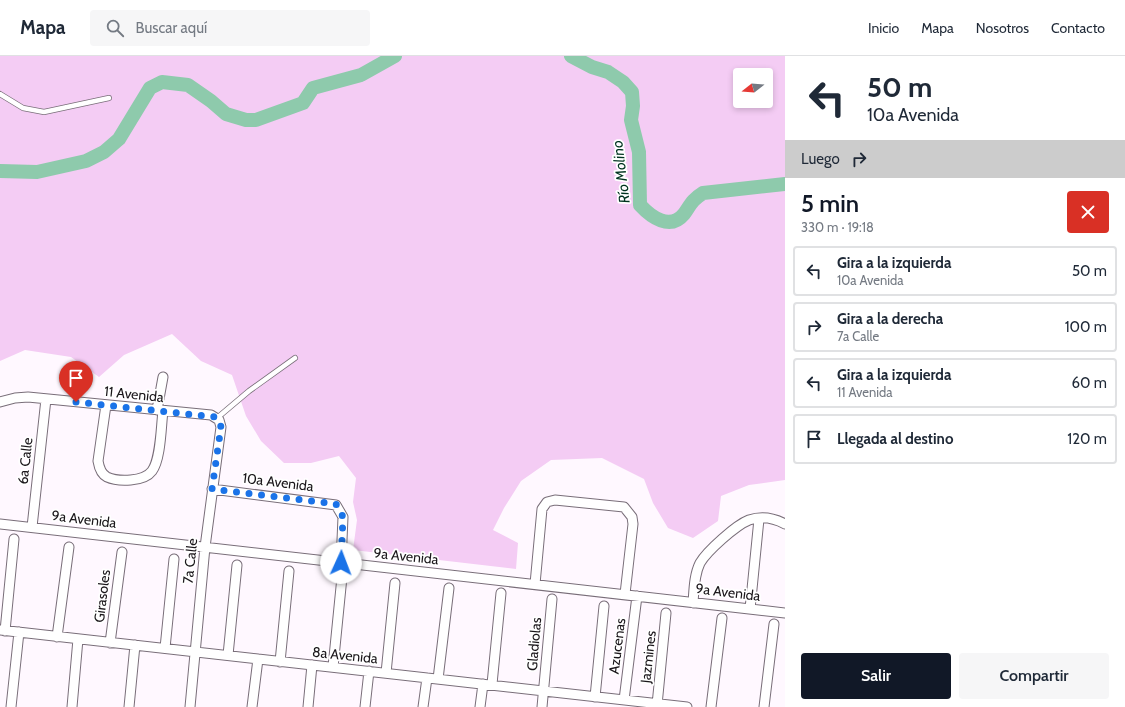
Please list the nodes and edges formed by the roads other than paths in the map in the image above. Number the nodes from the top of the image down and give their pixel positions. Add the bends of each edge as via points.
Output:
1 (0, 94) edge
2 (109, 98) dead end
3 (296, 358) dead end
4 (163, 378) dead end
5 (46, 398) junction
6 (0, 402) edge
7 (106, 405) junction
8 (160, 410) junction
9 (217, 418) junction
10 (212, 489) junction
11 (759, 519) junction
12 (0, 524) edge
13 (785, 524) edge
14 (32, 527) junction
15 (14, 539) dead end
16 (70, 546) dead end
17 (205, 547) junction
18 (122, 552) dead end
19 (174, 559) dead end
20 (341, 563) junction
21 (237, 565) dead end
22 (288, 571) dead end
23 (342, 577) dead end
24 (396, 583) dead end
25 (535, 584) junction
26 (449, 588) dead end
27 (501, 593) dead end
28 (625, 594) junction
29 (638, 596) junction
30 (552, 599) dead end
31 (692, 602) junction
32 (604, 606) dead end
33 (750, 609) junction
34 (666, 613) dead end
35 (785, 613) edge
36 (722, 618) dead end
37 (774, 624) dead end
38 (3, 631) edge
39 (19, 632) junction
40 (57, 637) junction
41 (78, 639) junction
42 (110, 643) junction
43 (135, 645) junction
44 (165, 648) junction
45 (195, 652) junction
46 (228, 655) junction
47 (258, 659) junction
48 (280, 662) junction
49 (312, 665) junction
50 (332, 667) junction
51 (369, 671) junction
52 (386, 673) junction
53 (427, 678) junction
54 (438, 679) junction
55 (487, 684) junction
56 (544, 692) junction
57 (595, 697) junction
58 (624, 700) junction
59 (657, 705) junction
60 (11, 707) edge
61 (72, 707) edge
62 (129, 707) edge
63 (190, 707) edge
64 (252, 707) edge
65 (308, 707) edge
66 (365, 707) edge
67 (423, 707) edge
68 (480, 707) edge
69 (542, 707) edge
70 (687, 707) edge
71 (711, 707) edge
72 (764, 707) edge

1 - 2 lane via 23,108 44,112
3 - 9 lane via 249,391
4 - 8 street
5 - 6 street, 11 Avenida via 22,397
5 - 7 street, 11 Avenida
5 - 14 street, 6a Calle
7 - 8 street, 11 Avenida
7 - 8 street via 98,461 100,470 107,477 137,481 149,475 156,460
8 - 9 street, 11 Avenida via 211,415
9 - 10 street, 7a Calle via 221,427
10 - 17 street, 7a Calle
10 - 20 street, 10a Avenida via 332,503 339,507 343,517
11 - 13 street via 774,519
11 - 31 street via 744,523 705,556 696,572
11 - 33 street
12 - 14 street, 9a Avenida
14 - 17 street, 9a Avenida
15 - 38 street
16 - 40 street
17 - 20 street, 9a Avenida
17 - 45 street, 7a Calle
18 - 42 street, Girasoles
19 - 44 street
20 - 25 street, 9a Avenida
21 - 46 street
22 - 48 street
23 - 50 street
24 - 52 street
25 - 28 street, 9a Avenida
25 - 28 street via 542,510 547,502 555,500 624,507 632,517
26 - 54 street
27 - 55 street
28 - 29 street, 9a Avenida
29 - 31 street, 9a Avenida
29 - 58 street, Azucenas
30 - 56 street, Gladiolas
31 - 33 street, 9a Avenida
32 - 57 street
33 - 35 street, 9a Avenida
34 - 59 street, Jazmines
36 - 71 street
37 - 72 street
38 - 39 street, 8a Avenida
39 - 40 street, 8a Avenida
39 - 60 street
40 - 41 street, 8a Avenida
41 - 42 street, 8a Avenida
41 - 61 street
42 - 43 street, 8a Avenida
43 - 44 street, 8a Avenida
43 - 62 street
44 - 45 street, 8a Avenida
45 - 46 street, 8a Avenida
45 - 63 street, 7a Calle
46 - 47 street, 8a Avenida
47 - 48 street, 8a Avenida
47 - 64 street
48 - 49 street, 8a Avenida
49 - 50 street, 8a Avenida
49 - 65 street
50 - 51 street, 8a Avenida
51 - 52 street, 8a Avenida
51 - 66 street
52 - 53 street, 8a Avenida
53 - 54 street, 8a Avenida
53 - 67 street
54 - 55 street, 8a Avenida
55 - 56 street, 8a Avenida
55 - 68 street
56 - 57 street, 8a Avenida
56 - 69 street, Gladiolas
57 - 58 street, 8a Avenida
58 - 59 street, 8a Avenida
59 - 70 street, 8a Avenida

